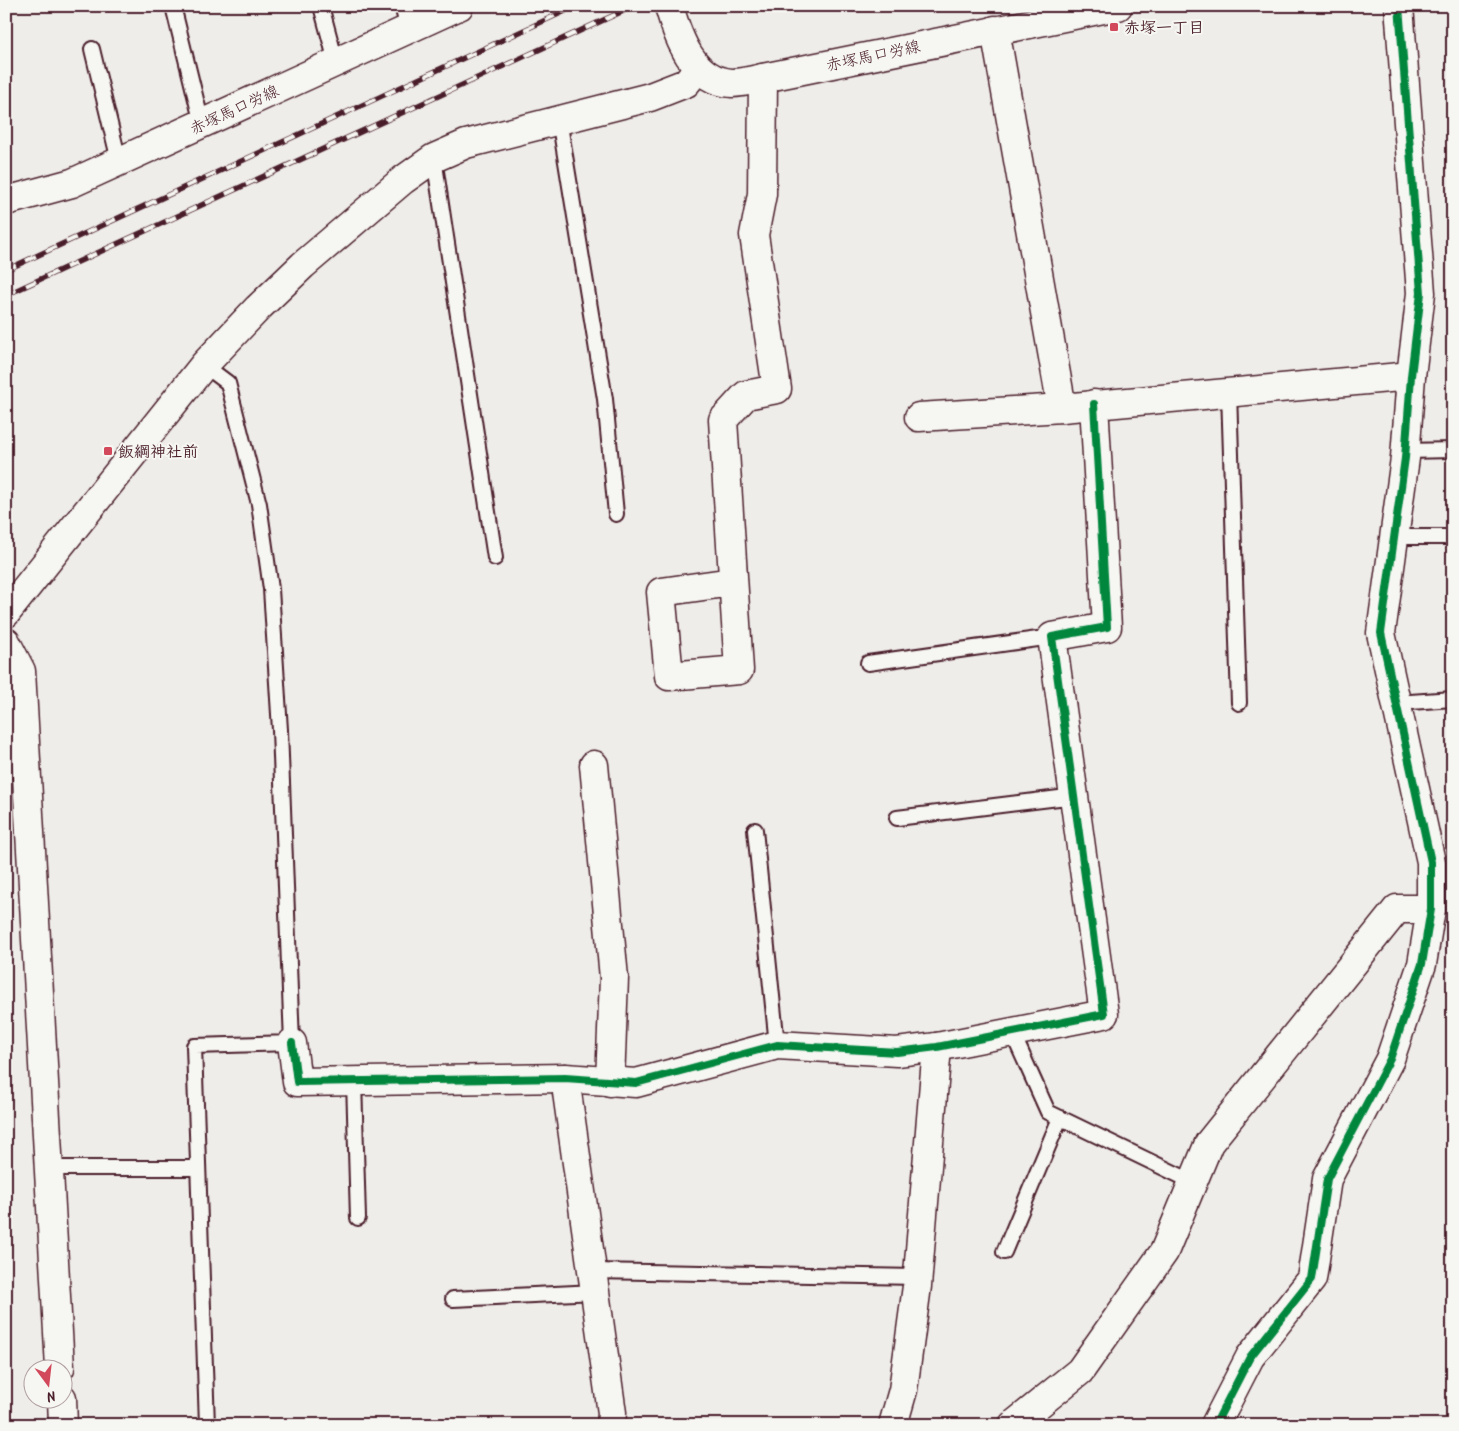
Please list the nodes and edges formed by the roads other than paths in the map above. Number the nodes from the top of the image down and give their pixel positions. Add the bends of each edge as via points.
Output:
1 (173, 6) edge
2 (321, 6) edge
3 (458, 6) edge
4 (669, 6) edge
5 (1118, 6) edge
6 (1399, 6) edge
7 (405, 18) edge
8 (995, 30) junction
9 (92, 49) dead end
10 (336, 62) junction
11 (698, 68) junction
12 (763, 78) junction
13 (559, 119) junction
14 (202, 124) junction
15 (434, 158) junction
16 (120, 161) junction
17 (6, 201) edge
18 (204, 365) junction
19 (1411, 376) junction
20 (1229, 392) junction
21 (1094, 404) junction
22 (1062, 408) junction
23 (919, 418) dead end
24 (1453, 450) edge
25 (1406, 451) junction
26 (616, 514) dead end
27 (1394, 537) junction
28 (1453, 537) edge
29 (496, 558) dead end
30 (732, 582) dead end
31 (6, 613) edge
32 (1052, 637) junction
33 (6, 642) edge
34 (868, 663) dead end
35 (1453, 699) edge
36 (1239, 703) dead end
37 (1396, 703) junction
38 (594, 765) dead end
39 (1075, 796) junction
40 (898, 818) dead end
41 (755, 830) dead end
42 (1431, 909) junction
43 (1012, 1032) junction
44 (292, 1043) junction
45 (777, 1045) junction
46 (937, 1047) junction
47 (565, 1078) junction
48 (354, 1081) junction
49 (610, 1082) junction
50 (1060, 1118) junction
51 (49, 1168) junction
52 (198, 1168) junction
53 (1193, 1182) junction
54 (358, 1218) dead end
55 (1004, 1252) dead end
56 (918, 1277) junction
57 (595, 1282) junction
58 (453, 1299) dead end
59 (59, 1358) edge
60 (63, 1408) edge
61 (64, 1425) edge
62 (207, 1425) edge
63 (611, 1425) edge
64 (893, 1425) edge
65 (1013, 1425) edge
66 (1215, 1425) edge

1 - 14 lane
2 - 10 lane
3 - 7 street, 赤塚馬口労線
4 - 11 street, 赤塚馬口労線 via 686,51
5 - 8 street, 赤塚馬口労線
6 - 19 street via 1421,293
7 - 10 street, 赤塚馬口労線
8 - 12 street, 赤塚馬口労線
8 - 22 street
9 - 16 lane
10 - 14 street, 赤塚馬口労線
11 - 12 street, 赤塚馬口労線 via 710,78 732,83
11 - 13 street via 686,83 668,91
12 - 30 street via 762,194 754,235 778,389 746,395 723,420
13 - 15 street via 466,144
13 - 26 lane via 605,399
14 - 16 street, 赤塚馬口労線
15 - 18 street via 403,180 303,265
15 - 29 lane
16 - 17 street, 赤塚馬口労線 via 72,183
18 - 31 street
18 - 44 lane via 228,383 258,504 271,589
19 - 20 street
19 - 25 street
20 - 21 street
20 - 36 lane
21 - 22 street
21 - 32 street via 1107,626
22 - 23 street
24 - 25 lane
25 - 27 street
27 - 28 lane
27 - 37 street via 1381,633
32 - 34 lane
32 - 39 street
33 - 51 street via 21,671
35 - 37 lane
37 - 42 street via 1431,862
38 - 49 street via 614,978
39 - 40 lane
39 - 43 street via 1104,1014
41 - 45 lane
42 - 53 street via 1398,909 1209,1143
42 - 66 street via 1422,964 1390,1059 1327,1179 1312,1279 1250,1357
43 - 46 street
43 - 50 lane via 1048,1112
44 - 48 street via 297,1082
44 - 52 lane via 194,1046
45 - 46 street via 897,1052
45 - 49 street via 636,1083
46 - 56 street
47 - 48 street
47 - 49 street
47 - 57 street
48 - 54 lane
50 - 53 lane
50 - 55 lane
51 - 52 lane
51 - 59 street
52 - 62 lane
53 - 65 street via 1164,1252 1080,1371
56 - 57 lane
56 - 64 street via 903,1390
57 - 58 lane
57 - 63 street
60 - 61 street

